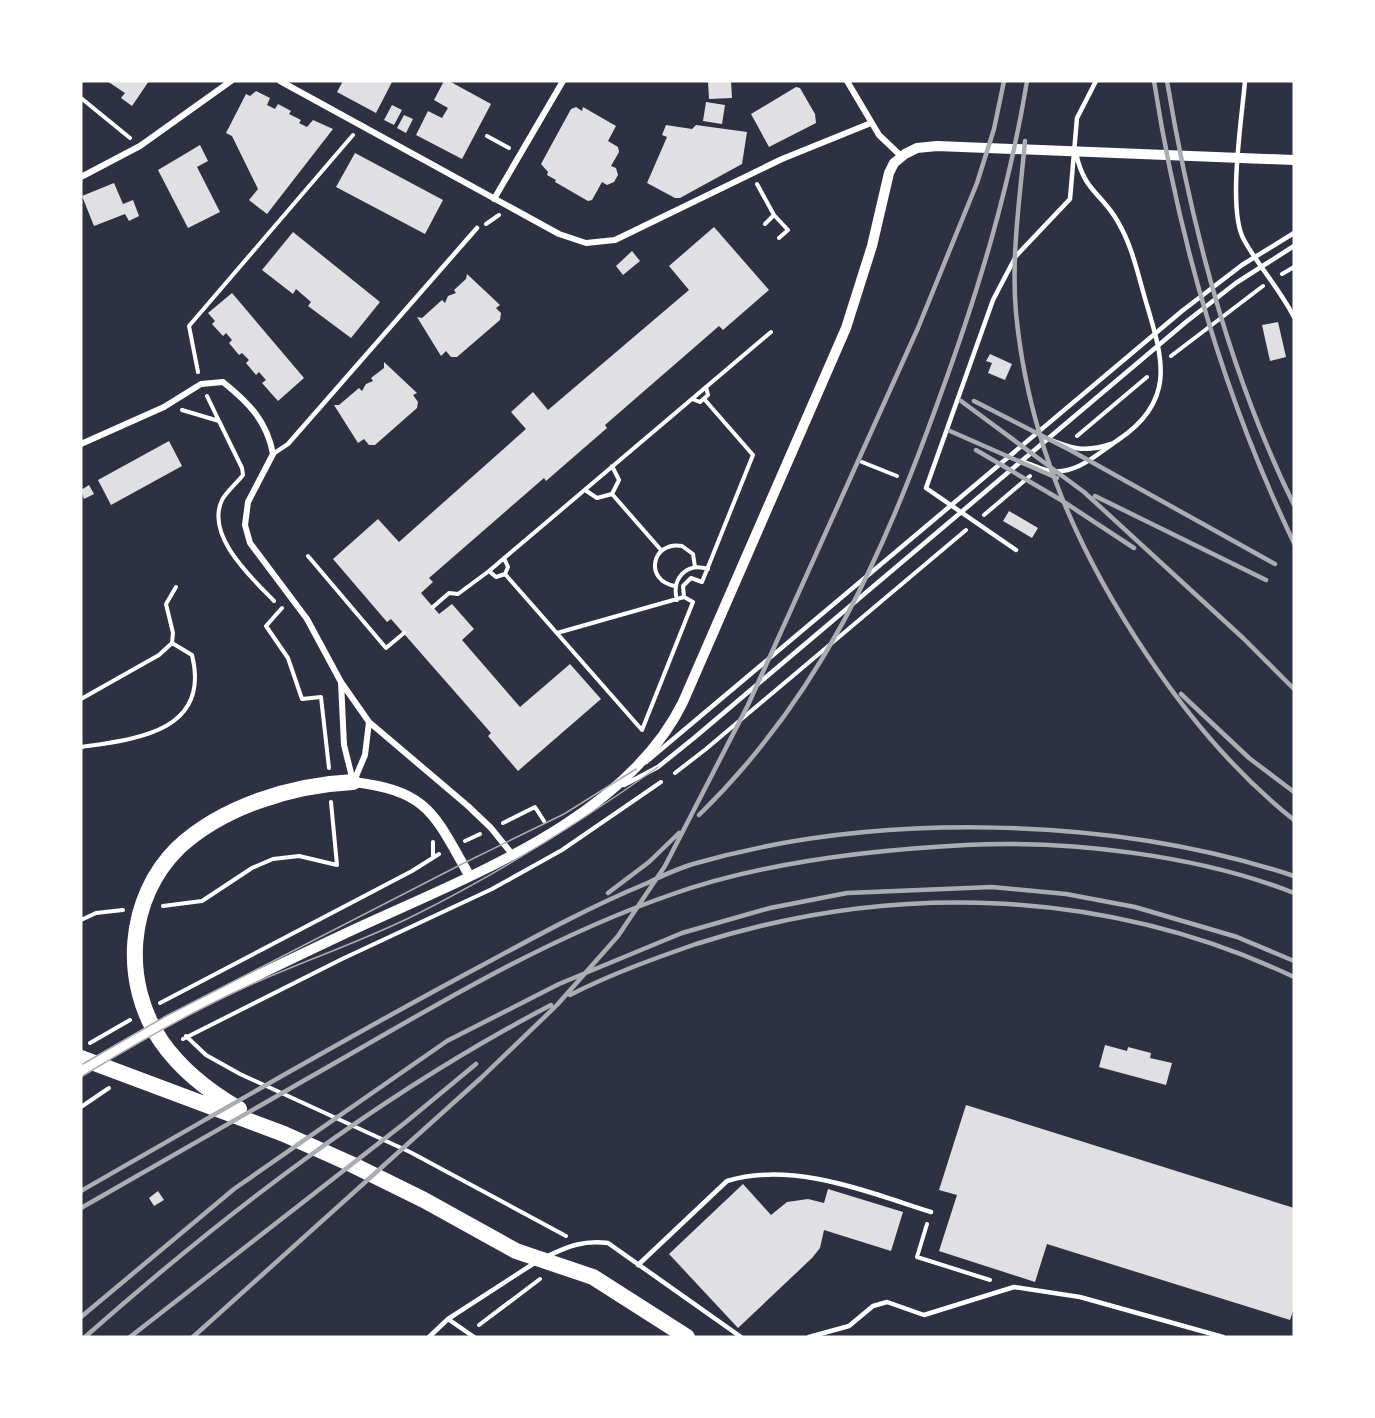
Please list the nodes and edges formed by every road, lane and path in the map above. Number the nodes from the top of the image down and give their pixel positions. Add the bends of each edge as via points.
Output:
1 (231, 81) edge
2 (279, 81) edge
3 (563, 81) edge
4 (847, 81) edge
5 (1096, 81) edge
6 (1245, 81) edge
7 (81, 98) edge
8 (871, 123) junction
9 (362, 126) junction
10 (487, 136) dead end
11 (140, 146) junction
12 (1075, 148) junction
13 (520, 154) junction
14 (901, 156) junction
15 (1294, 160) edge
16 (81, 177) edge
17 (760, 192) dead end
18 (494, 199) junction
19 (507, 206) junction
20 (774, 215) junction
21 (765, 224) dead end
22 (477, 228) joint
23 (1294, 233) edge
24 (779, 238) dead end
25 (1294, 246) edge
26 (1294, 267) edge
27 (1280, 275) dead end
28 (1270, 281) dead end
29 (1294, 316) edge
30 (771, 332) dead end
31 (1169, 358) dead end
32 (1151, 373) dead end
33 (201, 384) junction
34 (706, 387) junction
35 (692, 399) junction
36 (705, 400) junction
37 (164, 407) junction
38 (219, 421) junction
39 (1041, 436) dead end
40 (1072, 440) dead end
41 (1113, 443) junction
42 (81, 444) edge
43 (273, 454) junction
44 (1019, 461) dead end
45 (862, 462) dead end
46 (612, 466) junction
47 (1038, 470) dead end
48 (897, 476) dead end
49 (585, 490) junction
50 (612, 494) junction
51 (976, 522) dead end
52 (967, 529) dead end
53 (661, 550) junction
54 (1016, 550) dead end
55 (308, 556) dead end
56 (504, 558) junction
57 (695, 567) junction
58 (708, 569) junction
59 (489, 571) junction
60 (505, 574) junction
61 (675, 586) junction
62 (176, 587) dead end
63 (684, 597) junction
64 (677, 600) junction
65 (432, 607) dead end
66 (404, 633) dead end
67 (557, 633) junction
68 (172, 643) junction
69 (342, 682) junction
70 (81, 699) edge
71 (369, 722) junction
72 (81, 747) edge
73 (636, 769) junction
74 (329, 772) dead end
75 (353, 782) junction
76 (613, 790) junction
77 (331, 797) dead end
78 (542, 818) dead end
79 (491, 828) junction
80 (432, 844) dead end
81 (453, 847) junction
82 (512, 854) junction
83 (433, 857) junction
84 (469, 875) junction
85 (194, 902) dead end
86 (96, 913) dead end
87 (81, 920) edge
88 (218, 971) dead end
89 (163, 999) dead end
90 (167, 1010) dead end
91 (178, 1027) dead end
92 (175, 1045) dead end
93 (81, 1058) edge
94 (81, 1071) edge
95 (118, 1082) dead end
96 (81, 1107) edge
97 (284, 1134) junction
98 (931, 1212) joint
99 (575, 1241) dead end
100 (638, 1265) junction
101 (1014, 1287) junction
102 (448, 1320) junction
103 (469, 1336) edge
104 (429, 1337) edge
105 (687, 1337) edge
106 (741, 1337) edge
107 (809, 1337) edge
108 (1223, 1337) edge

1 - 11 street
2 - 9 street
3 - 13 street
4 - 8 street
5 - 12 lane via 1077,118
6 - 29 lane via 1235,190 1242,238
7 - 11 path
8 - 14 street
8 - 19 street via 782,159 615,240 586,243 559,234
9 - 18 street
9 - 33 path via 189,326
10 - 13 path
11 - 16 street
12 - 41 lane via 1089,188 1118,220 1127,239 1162,370 1154,405 1138,426
12 - 54 lane via 1070,199 1016,256 993,300 926,488
13 - 18 street
14 - 15 street via 927,147 956,147
14 - 73 street via 889,173 864,275 836,352 683,702 658,744
17 - 20 path
18 - 19 street
19 - 22 path via 496,219
20 - 21 path
20 - 24 path via 788,230
22 - 43 lane via 356,369 288,444
23 - 73 lane via 1242,265 1173,318
25 - 76 lane via 1236,283 1186,322 702,731 658,766
26 - 27 path
28 - 31 path
30 - 34 path
32 - 40 path
33 - 37 street
33 - 38 path
33 - 43 street via 223,382 245,400 263,421
34 - 35 path
34 - 36 path
35 - 36 path
35 - 46 path
36 - 58 path via 753,455
37 - 38 path
37 - 42 street
38 - 74 path via 243,475 222,501 218,524 234,558 282,609 266,626 288,658 302,699 321,697
39 - 41 lane via 1077,449 1094,450
41 - 44 lane via 1076,467 1048,470
43 - 69 street via 248,502 245,525 250,543 307,620
45 - 48 path
46 - 49 path
46 - 50 path via 619,480
47 - 51 path
49 - 50 path via 597,498
49 - 56 path
50 - 53 path
52 - 92 path via 706,749 562,850 492,889 342,959
53 - 57 path via 675,544 682,546 693,554
53 - 61 path via 654,570 662,582
55 - 66 path via 386,648
56 - 59 path
56 - 60 path via 508,567
57 - 58 path
57 - 61 path via 682,573
58 - 63 path via 702,582 691,578 684,582
59 - 60 path via 496,577
59 - 65 path
60 - 67 path
61 - 64 path
62 - 68 path via 166,604
63 - 64 path
63 - 67 path via 693,602 642,730
64 - 67 path
68 - 70 path via 159,655
68 - 72 path via 192,655 196,689 188,709 176,722 144,734
69 - 71 street
69 - 75 street via 344,745
71 - 75 street via 365,755
71 - 79 street
73 - 76 street
75 - 81 street via 387,786 408,795 429,811
75 - 97 highway via 310,787 252,804 201,830 177,849 153,879 135,933 142,998 161,1040 186,1071 214,1094
76 - 82 street
77 - 85 path via 337,865 300,856 273,859
78 - 79 path via 535,807
79 - 81 path
79 - 82 street
80 - 83 path
81 - 83 path
81 - 84 street
82 - 84 street
83 - 88 path
84 - 94 street via 208,1000
86 - 87 path
89 - 90 path
91 - 99 path via 206,1054 240,1074 410,1152
93 - 97 highway
95 - 96 path
97 - 105 highway via 424,1200 516,1251 593,1277
98 - 100 lane via 841,1184 799,1177 744,1176 727,1181
98 - 101 path via 916,1257
100 - 102 lane via 608,1243 590,1240 569,1245 526,1266
100 - 106 lane
101 - 107 lane via 924,1315 887,1302 873,1306 849,1326
101 - 108 lane via 1080,1297
102 - 103 lane
102 - 104 lane

